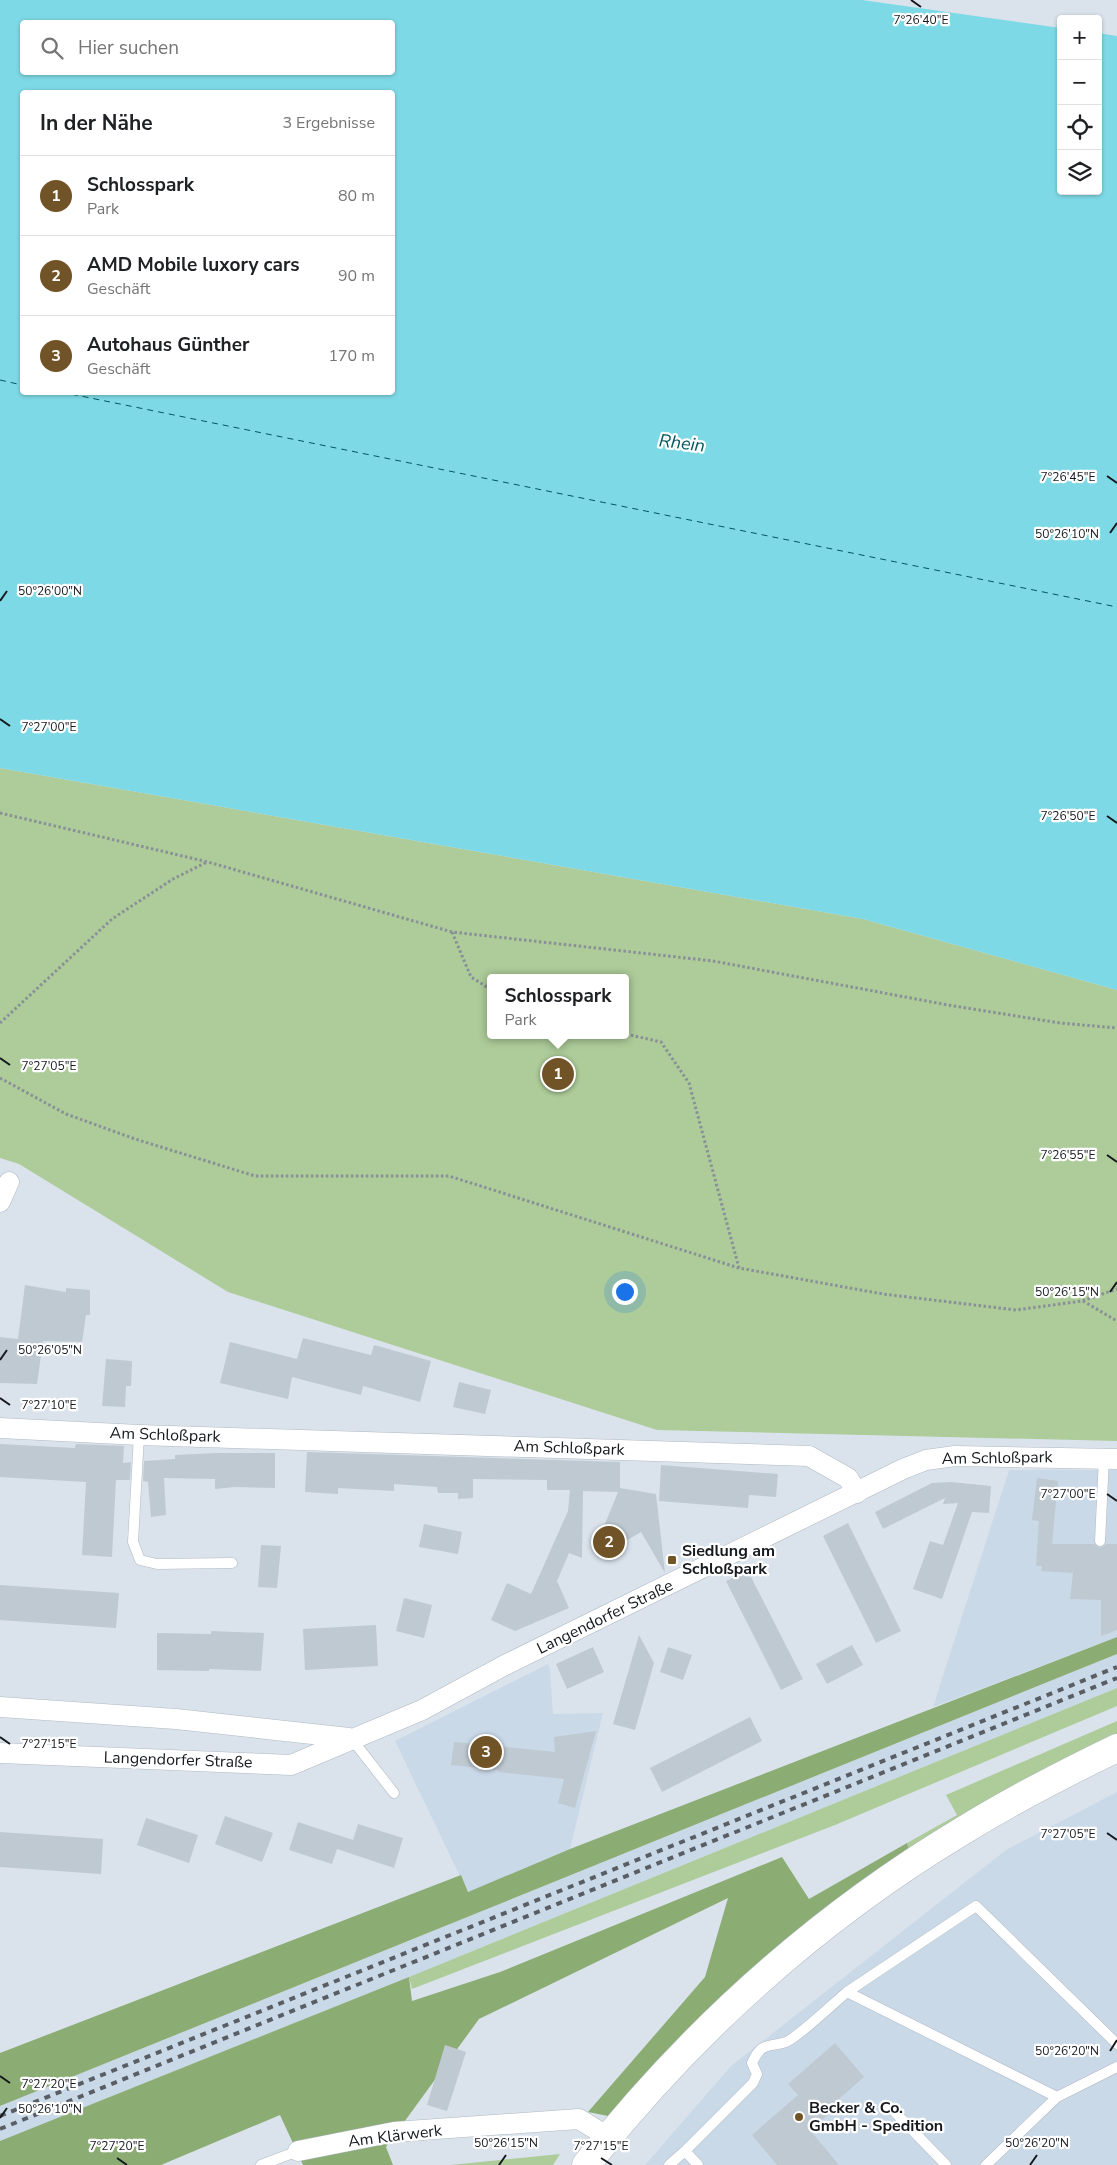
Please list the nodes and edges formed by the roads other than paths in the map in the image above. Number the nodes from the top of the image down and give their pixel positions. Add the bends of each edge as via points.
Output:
1 (9, 1182) dead end
2 (0, 1202) edge
3 (0, 1428) edge
4 (139, 1435) junction
5 (1111, 1459) edge
6 (857, 1493) junction
7 (1100, 1541) dead end
8 (232, 1563) dead end
9 (0, 1707) edge
10 (352, 1738) junction
11 (1117, 1748) edge
12 (0, 1753) edge
13 (394, 1793) dead end
14 (847, 1992) junction
15 (1117, 2044) edge
16 (1117, 2067) edge
17 (1057, 2097) junction
18 (889, 2106) dead end
19 (608, 2137) junction
20 (298, 2151) joint
21 (685, 2151) junction
22 (261, 2165) edge
23 (586, 2165) edge
24 (669, 2165) edge
25 (698, 2165) edge
26 (946, 2165) edge
27 (986, 2165) edge

1 - 2 street
3 - 4 street, Am Schloßpark
4 - 6 street, Am Schloßpark via 809,1456 848,1478
4 - 8 lane via 133,1542 140,1560 157,1564
5 - 6 street, Am Schloßpark via 984,1455 941,1457 902,1470
5 - 7 lane
6 - 10 street, Langendorfer Straße via 505,1665 422,1710
9 - 10 street, Langendorfer Straße via 176,1719
10 - 12 street, Langendorfer Straße via 291,1764
10 - 13 lane
11 - 19 main road via 1040,1786 962,1831 836,1918 710,2026
14 - 15 lane via 976,1906
14 - 17 lane
14 - 21 lane via 788,2041 765,2046 758,2051 752,2063 757,2074 753,2082
16 - 17 lane
17 - 27 lane
18 - 26 lane
19 - 20 street, Am Klärwerk via 579,2119 394,2132
19 - 23 main road
20 - 22 lane
21 - 24 lane
21 - 25 lane

